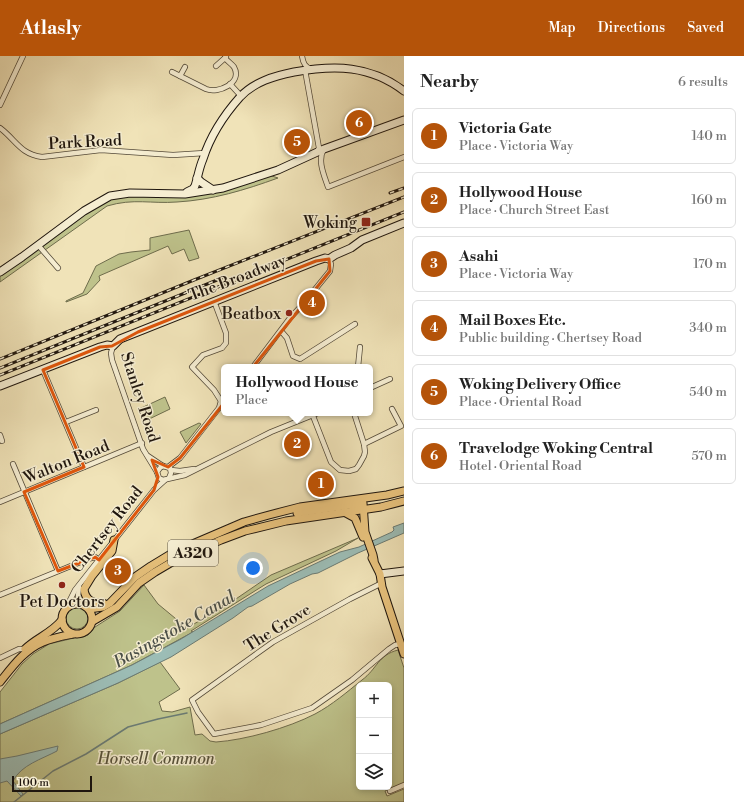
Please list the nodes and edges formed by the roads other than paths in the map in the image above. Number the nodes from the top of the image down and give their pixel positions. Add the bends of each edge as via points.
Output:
1 (23, 56) edge
2 (302, 56) edge
3 (226, 57) edge
4 (303, 62) junction
5 (216, 66) dead end
6 (185, 67) dead end
7 (308, 70) junction
8 (172, 72) dead end
9 (296, 72) junction
10 (180, 76) junction
11 (230, 84) junction
12 (404, 91) edge
13 (241, 96) junction
14 (0, 105) edge
15 (404, 120) edge
16 (0, 128) edge
17 (320, 151) junction
18 (205, 153) junction
19 (309, 157) junction
20 (404, 157) edge
21 (321, 162) junction
22 (197, 178) junction
23 (213, 190) junction
24 (185, 194) junction
25 (404, 223) edge
26 (38, 245) junction
27 (328, 259) junction
28 (58, 268) dead end
29 (0, 272) edge
30 (214, 301) junction
31 (355, 324) dead end
32 (281, 331) junction
33 (113, 346) junction
34 (360, 347) dead end
35 (255, 364) edge
36 (358, 364) edge
37 (43, 370) junction
38 (390, 379) dead end
39 (0, 386) edge
40 (373, 387) edge
41 (221, 398) edge
42 (221, 404) edge
43 (392, 409) dead end
44 (96, 410) dead end
45 (313, 416) joint
46 (355, 416) edge
47 (66, 422) junction
48 (0, 435) edge
49 (2, 441) dead end
50 (142, 444) junction
51 (364, 444) junction
52 (147, 455) junction
53 (13, 464) dead end
54 (84, 467) junction
55 (167, 468) junction
56 (198, 468) junction
57 (158, 474) junction
58 (167, 479) junction
59 (154, 490) junction
60 (404, 491) edge
61 (24, 492) junction
62 (404, 501) edge
63 (0, 502) edge
64 (359, 505) junction
65 (381, 506) junction
66 (344, 512) junction
67 (365, 522) junction
68 (364, 538) junction
69 (114, 540) junction
70 (99, 560) junction
71 (58, 571) junction
72 (404, 571) edge
73 (380, 574) junction
74 (382, 584) junction
75 (79, 586) junction
76 (0, 595) edge
77 (113, 600) junction
78 (81, 604) junction
79 (66, 608) junction
80 (89, 608) junction
81 (62, 620) junction
82 (93, 621) junction
83 (73, 634) junction
84 (401, 641) edge
85 (23, 653) junction
86 (404, 654) edge
87 (0, 658) edge
88 (0, 682) edge
89 (404, 786) edge
90 (390, 792) dead end

1 - 14 street
2 - 4 street
3 - 5 street
3 - 11 street via 235,69 235,78
4 - 7 street
4 - 9 street
6 - 10 street
7 - 9 street
7 - 12 street via 339,67 360,70 386,80
7 - 17 street
8 - 10 street
9 - 13 street via 264,80
10 - 11 street via 211,91
11 - 13 street
13 - 18 street via 221,122
15 - 17 street
16 - 18 street, Park Road via 26,153 42,157 101,150 173,155
17 - 19 street
17 - 21 street
18 - 22 street
19 - 21 street
19 - 23 street via 240,183
20 - 21 street via 328,186
22 - 23 street
22 - 24 street via 193,189
23 - 24 street
24 - 26 street via 130,193 110,196 84,211
25 - 27 street, The Broadway via 362,240
26 - 28 street
26 - 29 street
27 - 30 street, The Broadway via 316,261
27 - 32 street via 331,264 330,271
30 - 33 street, The Broadway via 120,340
30 - 41 street via 226,333 226,343 222,348 203,355 192,367
31 - 32 street via 303,358 297,359 292,355 287,336
32 - 35 street
33 - 37 street via 100,347
33 - 50 street, Stanley Road via 112,360
34 - 36 street
37 - 39 street
37 - 47 street
38 - 40 street
42 - 55 street via 180,458
43 - 51 street via 401,426
44 - 47 street
45 - 51 street via 331,462 337,468 352,470 359,465 364,456
45 - 56 street via 271,432
46 - 51 street
47 - 54 street
48 - 49 street
50 - 52 street, Stanley Road
50 - 54 street, Walton Road
52 - 55 street, Stanley Road
52 - 57 street, Stanley Road
53 - 61 street
54 - 61 street, Walton Road
55 - 56 street via 180,471
55 - 57 street via 159,469
55 - 58 street via 172,473
56 - 58 street via 185,475
57 - 58 street via 161,480
57 - 59 street, Chertsey Road
58 - 59 street, Chertsey Road
59 - 69 street, Chertsey Road
60 - 64 main road, A320
61 - 63 street, Walton Road
61 - 71 street
62 - 65 main road, A320
64 - 65 main road, A320
64 - 66 main road, A320
64 - 67 main road
64 - 68 main road
64 - 77 main road, A320 via 309,510 257,522 244,522 174,552 135,577
65 - 67 main road via 371,512
66 - 68 main road via 355,518
66 - 82 main road, A320 via 286,521 221,540 155,572 139,583 117,607
67 - 68 main road
68 - 73 main road
69 - 70 street, Chertsey Road
69 - 77 main road via 112,550 84,589 86,598 94,603
70 - 71 street via 95,557
70 - 75 street, Chertsey Road
71 - 76 street
72 - 73 street
73 - 74 main road
74 - 84 main road
74 - 84 street, The Grove via 273,642 192,700 214,734 261,725 312,708
75 - 78 street, Chertsey Road via 78,597
75 - 79 street, Chertsey Road
77 - 80 main road, A320 via 103,607
78 - 79 main road via 73,604
78 - 80 main road
79 - 81 main road
80 - 82 main road
81 - 83 main road via 66,629
81 - 85 main road, A320 via 30,644
82 - 83 main road, A320 via 86,632
83 - 85 main road, A320 via 43,642
84 - 86 main road
85 - 87 street via 12,652
85 - 88 main road, A320
89 - 90 street

